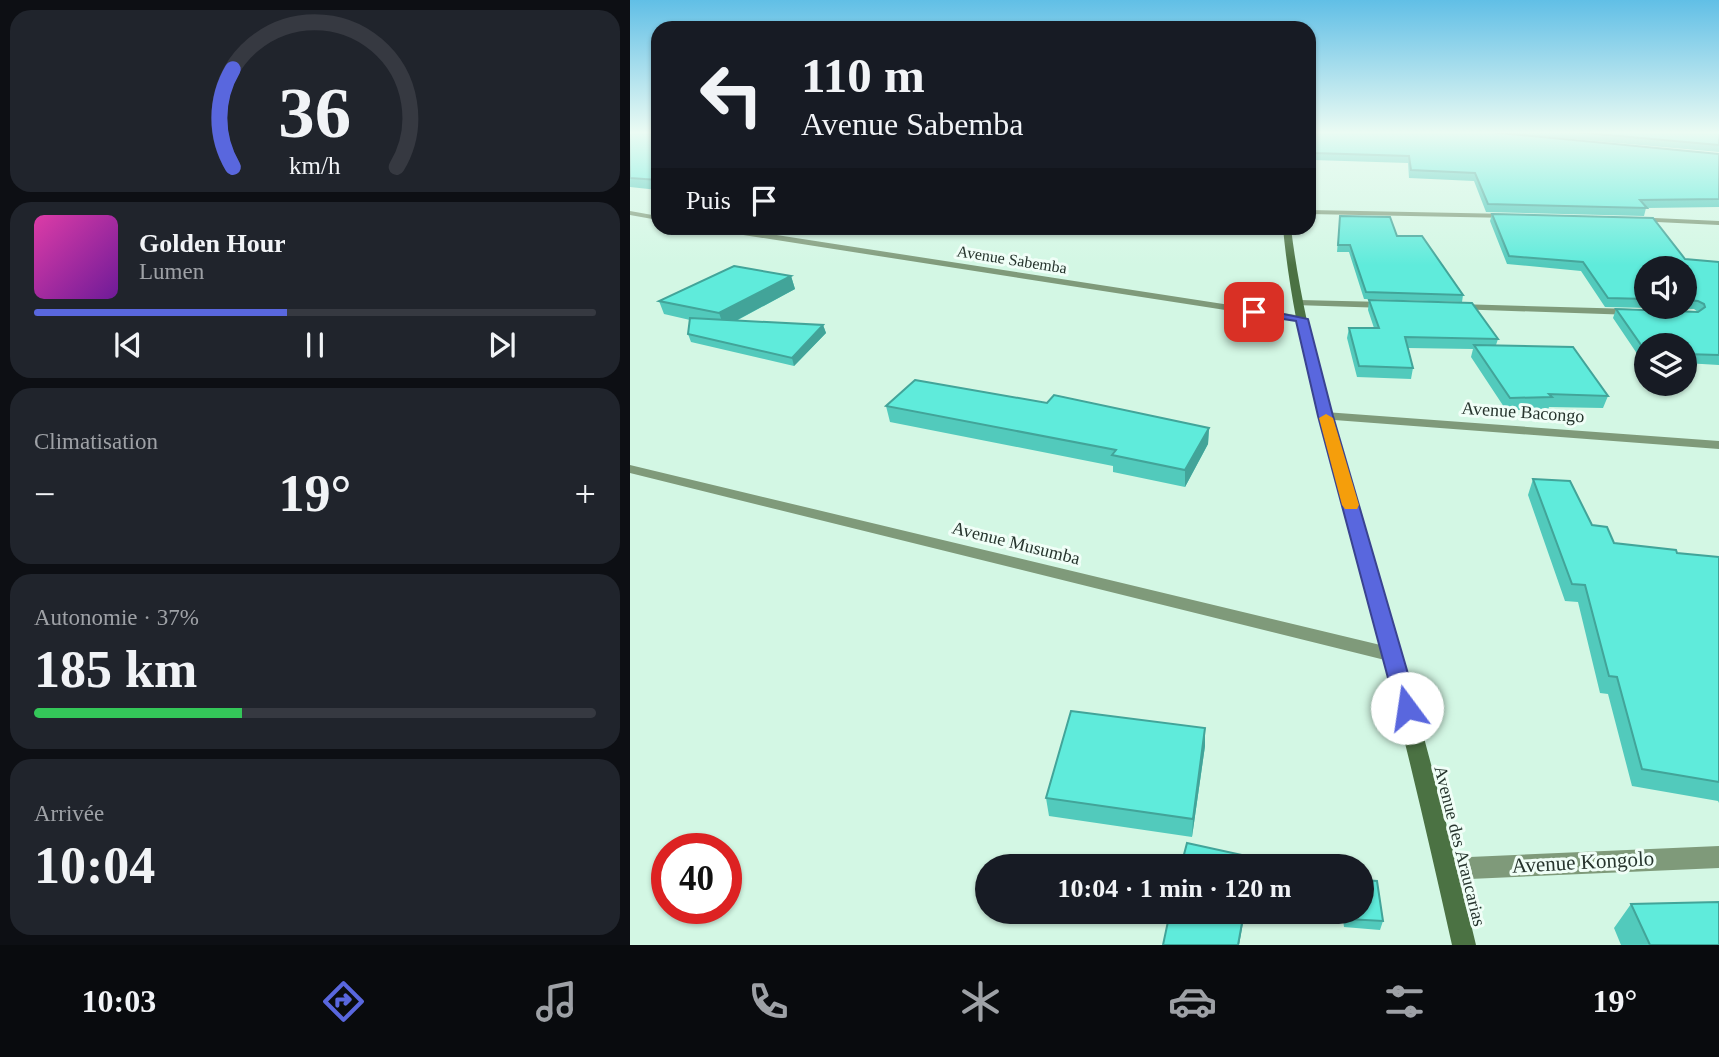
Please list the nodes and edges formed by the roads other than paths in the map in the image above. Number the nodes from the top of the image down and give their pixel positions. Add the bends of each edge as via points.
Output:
1 (1316, 212) edge
2 (630, 213) edge
3 (1519, 216) edge
4 (651, 217) edge
5 (1626, 219) edge
6 (1719, 223) edge
7 (767, 235) edge
8 (1287, 235) edge
9 (1395, 305) edge
10 (1450, 307) edge
11 (1300, 311) junction
12 (1634, 312) edge
13 (1325, 416) junction
14 (1719, 445) edge
15 (630, 469) edge
16 (1393, 655) junction
17 (1719, 857) edge
18 (1447, 869) junction
19 (1464, 945) edge

1 - 3 street
2 - 4 street
5 - 6 street
7 - 11 street, Avenue Sabemba
8 - 11 street, Avenue des Araucarias
9 - 11 street, Avenue Sabemba
10 - 12 street
11 - 13 street, Avenue des Araucarias
13 - 14 street, Avenue Bacongo
13 - 16 street, Avenue des Araucarias
15 - 16 street, Avenue Musumba
16 - 18 street, Avenue des Araucarias
17 - 18 street, Avenue Kongolo
18 - 19 street, Avenue des Araucarias

